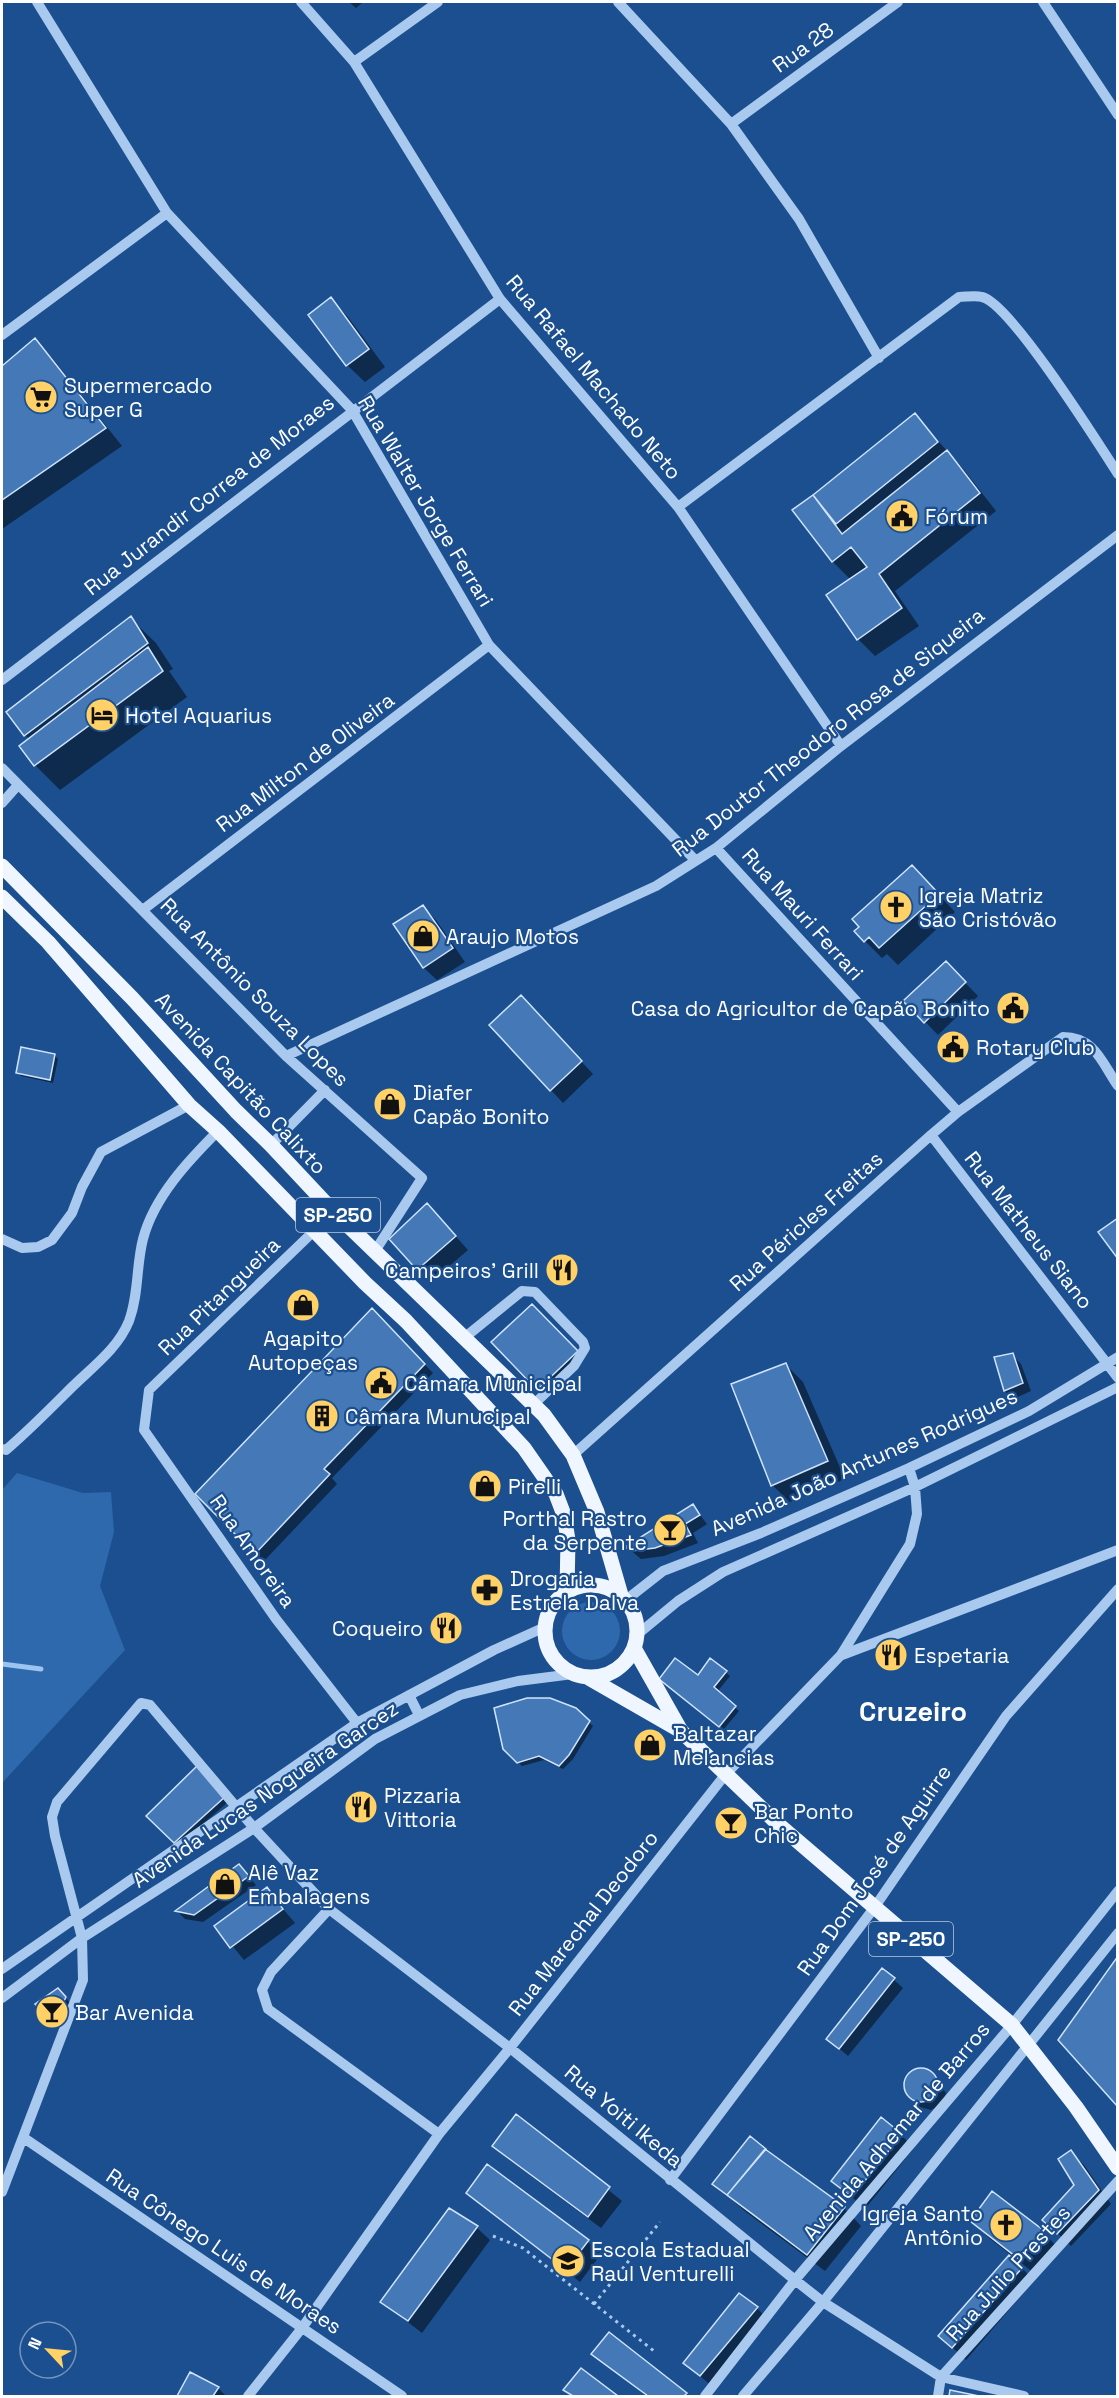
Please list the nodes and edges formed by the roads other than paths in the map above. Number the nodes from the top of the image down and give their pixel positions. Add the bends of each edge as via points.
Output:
1 (37, 2) edge
2 (301, 2) edge
3 (438, 2) edge
4 (618, 2) edge
5 (898, 2) edge
6 (1043, 2) edge
7 (354, 62) junction
8 (1118, 115) edge
9 (731, 124) junction
10 (167, 213) junction
11 (500, 299) junction
12 (2, 335) edge
13 (879, 358) junction
14 (352, 410) junction
15 (1118, 474) edge
16 (678, 507) junction
17 (1118, 535) edge
18 (489, 645) junction
19 (2, 680) edge
20 (842, 746) junction
21 (2, 768) edge
22 (18, 785) junction
23 (2, 803) edge
24 (716, 848) junction
25 (695, 860) junction
26 (2, 866) edge
27 (2, 897) edge
28 (144, 909) junction
29 (286, 1056) junction
30 (1118, 1086) edge
31 (325, 1090) junction
32 (189, 1105) junction
33 (958, 1112) junction
34 (218, 1131) junction
35 (931, 1135) junction
36 (271, 1145) junction
37 (315, 1230) junction
38 (2, 1239) edge
39 (375, 1251) junction
40 (464, 1338) junction
41 (1113, 1360) edge
42 (1118, 1378) edge
43 (1118, 1388) edge
44 (149, 1390) joint
45 (533, 1405) junction
46 (2, 1449) edge
47 (573, 1455) junction
48 (909, 1468) junction
49 (915, 1487) junction
50 (1118, 1550) edge
51 (1118, 1589) edge
52 (567, 1591) junction
53 (624, 1597) junction
54 (545, 1627) junction
55 (636, 1641) junction
56 (842, 1655) junction
57 (580, 1675) junction
58 (409, 1695) junction
59 (420, 1715) junction
60 (357, 1723) junction
61 (681, 1731) junction
62 (725, 1775) junction
63 (237, 1806) junction
64 (254, 1828) junction
65 (1118, 1891) edge
66 (874, 1908) junction
67 (329, 1909) junction
68 (76, 1916) junction
69 (1118, 1933) edge
70 (82, 1938) junction
71 (2, 1969) edge
72 (2, 1998) edge
73 (1012, 2025) junction
74 (1028, 2043) junction
75 (510, 2048) junction
76 (439, 2134) junction
77 (24, 2138) junction
78 (1118, 2168) edge
79 (670, 2180) junction
80 (1118, 2181) edge
81 (2, 2192) edge
82 (795, 2280) junction
83 (823, 2302) junction
84 (302, 2328) junction
85 (941, 2377) junction
86 (248, 2397) edge
87 (402, 2397) edge
88 (705, 2397) edge
89 (743, 2397) edge
90 (938, 2397) edge
91 (1024, 2397) edge

1 - 10 street, Rua Walter Jorge Ferrari
2 - 7 street, Rua Rafael Machado Neto
3 - 7 street
4 - 9 street
5 - 9 street, Rua 28
6 - 8 street
7 - 11 street, Rua Rafael Machado Neto
9 - 13 street via 799,219
10 - 12 street
10 - 14 street, Rua Walter Jorge Ferrari
11 - 14 street, Rua Jurandir Correa de Moraes
11 - 16 street, Rua Rafael Machado Neto
13 - 15 street via 959,297 982,297 1000,308 1072,402
13 - 16 street
14 - 18 street, Rua Walter Jorge Ferrari
14 - 19 street, Rua Jurandir Correa de Moraes
16 - 20 street, Rua Rafael Machado Neto
17 - 20 street, Rua Doutor Theodoro Rosa de Siqueira
18 - 25 street, Rua Walter Jorge Ferrari
18 - 28 street, Rua Milton de Oliveira
20 - 24 street, Rua Doutor Theodoro Rosa de Siqueira
21 - 22 street, Rua Antônio Souza Lopes
22 - 23 street
22 - 28 street, Rua Antônio Souza Lopes
24 - 25 street, Rua Doutor Theodoro Rosa de Siqueira
24 - 33 street, Rua Mauri Ferrari
25 - 29 street, Rua Doutor Theodoro Rosa de Siqueira via 656,886
26 - 36 main road, Avenida Capitão Calixto / SP-250
27 - 32 main road, SP-250 via 48,942
28 - 29 street, Rua Antônio Souza Lopes
29 - 31 street, Rua Antônio Souza Lopes
30 - 33 street, Rua Péricles Freitas via 1091,1045 1078,1037 1064,1037
31 - 36 street
31 - 39 street, Rua Antônio Souza Lopes via 423,1178
32 - 34 main road, SP-250
32 - 38 street via 101,1152 72,1213 52,1240 38,1247 22,1248
33 - 35 street, Rua Péricles Freitas
34 - 37 main road, SP-250
34 - 46 street via 189,1160 152,1214 142,1241 134,1302 128,1322 112,1349 38,1422 6,1450
35 - 41 street, Rua Matheus Siano
35 - 47 street, Rua Péricles Freitas
36 - 39 main road, Avenida Capitão Calixto / SP-250
37 - 44 street, Rua Pitangueira
37 - 52 main road, SP-250 via 497,1417 541,1470 564,1515 568,1540
39 - 40 main road, Avenida Capitão Calixto / SP-250
40 - 45 main road, Avenida Capitão Calixto / SP-250
40 - 45 street via 522,1291 535,1292 585,1348 574,1366
41 - 42 street, Rua Matheus Siano
41 - 48 street, Avenida João Antunes Rodrigues via 1029,1411
43 - 49 street, Avenida João Antunes Rodrigues
44 - 60 street, Rua Amoreira via 144,1430 276,1619
45 - 47 main road, Avenida Capitão Calixto / SP-250
47 - 53 main road, Avenida Capitão Calixto / SP-250 via 597,1512
48 - 49 street, Rua Marechal Deodoro
48 - 53 street, Avenida João Antunes Rodrigues via 663,1571
49 - 55 street, Avenida João Antunes Rodrigues via 723,1572 678,1601
49 - 56 street, Rua Marechal Deodoro via 917,1514 910,1544
50 - 56 street
51 - 66 street, Rua Dom José de Aguirre via 1006,1716
52 - 53 main road via 595,1584
52 - 54 main road via 548,1612
53 - 55 main road, SP-250 via 636,1616
54 - 57 main road, SP-250 via 551,1655
54 - 58 street, Avenida Lucas Nogueira Garcez
55 - 57 main road via 626,1661 615,1671 602,1676
55 - 61 main road, SP-250
56 - 62 street, Rua Marechal Deodoro
57 - 59 street, Avenida Lucas Nogueira Garcez via 518,1681 460,1695
57 - 61 main road, SP-250
58 - 59 street
58 - 60 street, Avenida Lucas Nogueira Garcez
59 - 64 street, Avenida Lucas Nogueira Garcez via 375,1739
60 - 63 street, Avenida Lucas Nogueira Garcez
61 - 62 main road, SP-250
62 - 66 main road, SP-250
62 - 75 street, Rua Marechal Deodoro
63 - 64 street, Rua Yoiti Ikeda
63 - 68 street, Avenida Lucas Nogueira Garcez
63 - 68 street, Rua Yoiti Ikeda via 150,1706 141,1703 57,1802 52,1817
64 - 67 street, Rua Yoiti Ikeda
64 - 70 street, Avenida Lucas Nogueira Garcez
65 - 73 street, Avenida Adhemar de Barros
66 - 73 main road, SP-250
66 - 79 street, Rua Dom José de Aguirre
67 - 75 street, Rua Yoiti Ikeda
67 - 76 street via 271,1972 262,1990 268,2009
68 - 70 street
68 - 71 street, Avenida Lucas Nogueira Garcez
69 - 74 street
70 - 72 street, Avenida Lucas Nogueira Garcez
70 - 77 street via 83,1980
73 - 74 main road, SP-250
73 - 82 street, Avenida Adhemar de Barros
74 - 78 main road, SP-250
74 - 83 street
75 - 76 street, Rua Marechal Deodoro
75 - 79 street, Rua Yoiti Ikeda
76 - 84 street, Rua Marechal Deodoro
77 - 81 street
77 - 84 street, Rua Cônego Luis de Moraes
79 - 82 street, Rua Yoiti Ikeda
80 - 85 street, Rua Julio Prestes
82 - 83 street, Rua Yoiti Ikeda
82 - 88 street, Avenida Adhemar de Barros
83 - 85 street, Rua Yoiti Ikeda
83 - 89 street
84 - 86 street, Rua Marechal Deodoro
84 - 87 street, Rua Cônego Luis de Moraes
85 - 90 street
85 - 91 street, Rua Yoiti Ikeda

